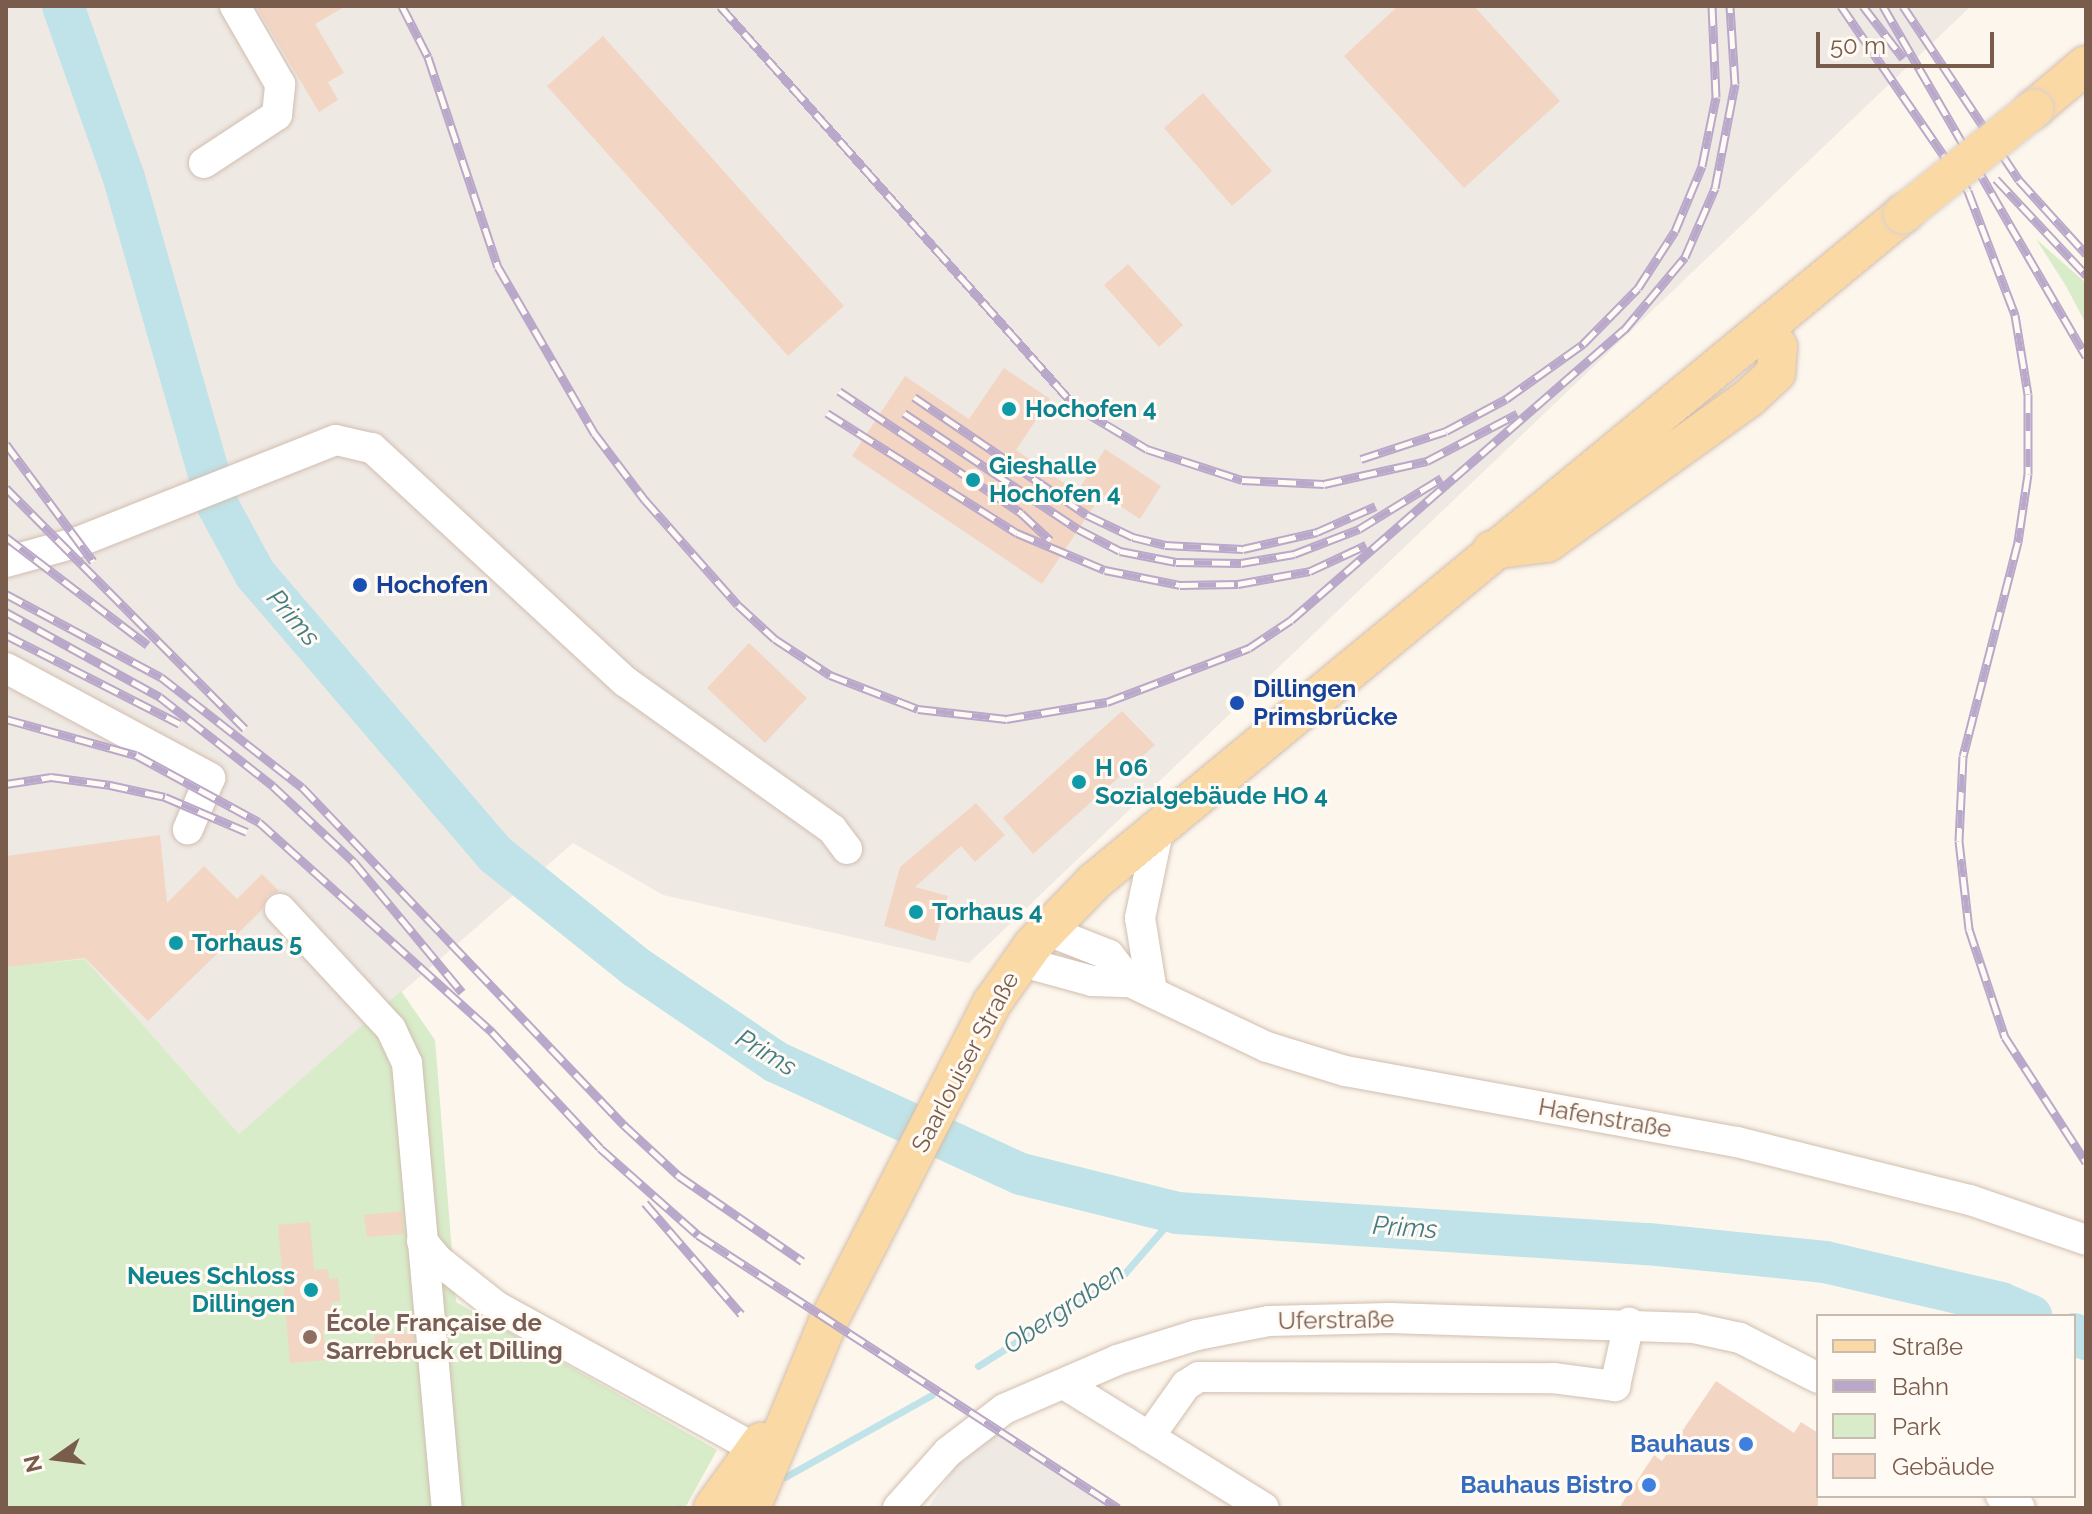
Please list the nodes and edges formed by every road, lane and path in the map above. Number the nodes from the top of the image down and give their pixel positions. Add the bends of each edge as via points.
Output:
1 (235, 6) edge
2 (2086, 65) edge
3 (204, 163) dead end
4 (6, 562) edge
5 (6, 668) edge
6 (1159, 827) junction
7 (188, 829) dead end
8 (847, 849) dead end
9 (280, 909) dead end
10 (1046, 930) junction
11 (1019, 961) junction
12 (1141, 987) junction
13 (2086, 1240) edge
14 (422, 1241) junction
15 (1629, 1323) junction
16 (802, 1375) junction
17 (1816, 1377) edge
18 (1064, 1384) junction
19 (780, 1413) junction
20 (1149, 1437) junction
21 (756, 1449) junction
22 (447, 1508) edge
23 (713, 1508) edge
24 (734, 1508) edge
25 (751, 1508) edge
26 (898, 1508) edge
27 (1264, 1508) edge

1 - 3 street via 280,84 277,115
2 - 6 main road, Saarlouiser Straße, bridge
4 - 8 street via 37,557 336,440 372,448 626,682 832,829
5 - 7 street via 210,778
6 - 10 main road, Saarlouiser Straße
6 - 12 street via 1140,918
9 - 14 street via 391,1029 407,1063
10 - 11 main road, Saarlouiser Straße
10 - 12 street, Hafenstraße via 1109,955
11 - 12 street, Hafenstraße via 1092,981
11 - 16 main road, Saarlouiser Straße via 990,1006
12 - 13 street, Hafenstraße via 1267,1047 1345,1071 1737,1142 1970,1200
14 - 21 street via 496,1306
14 - 22 street
15 - 17 street, Uferstraße via 1740,1338
15 - 18 street, Uferstraße via 1269,1321 1197,1335
15 - 20 street via 1615,1386 1523,1377 1199,1377 1186,1385
16 - 19 main road, Saarlouiser Straße
16 - 25 main road, Saarlouiser Straße
18 - 20 street
18 - 26 street, Uferstraße via 978,1426
19 - 21 main road, Saarlouiser Straße
19 - 24 main road, Saarlouiser Straße
20 - 27 street
21 - 23 main road, Saarlouiser Straße

